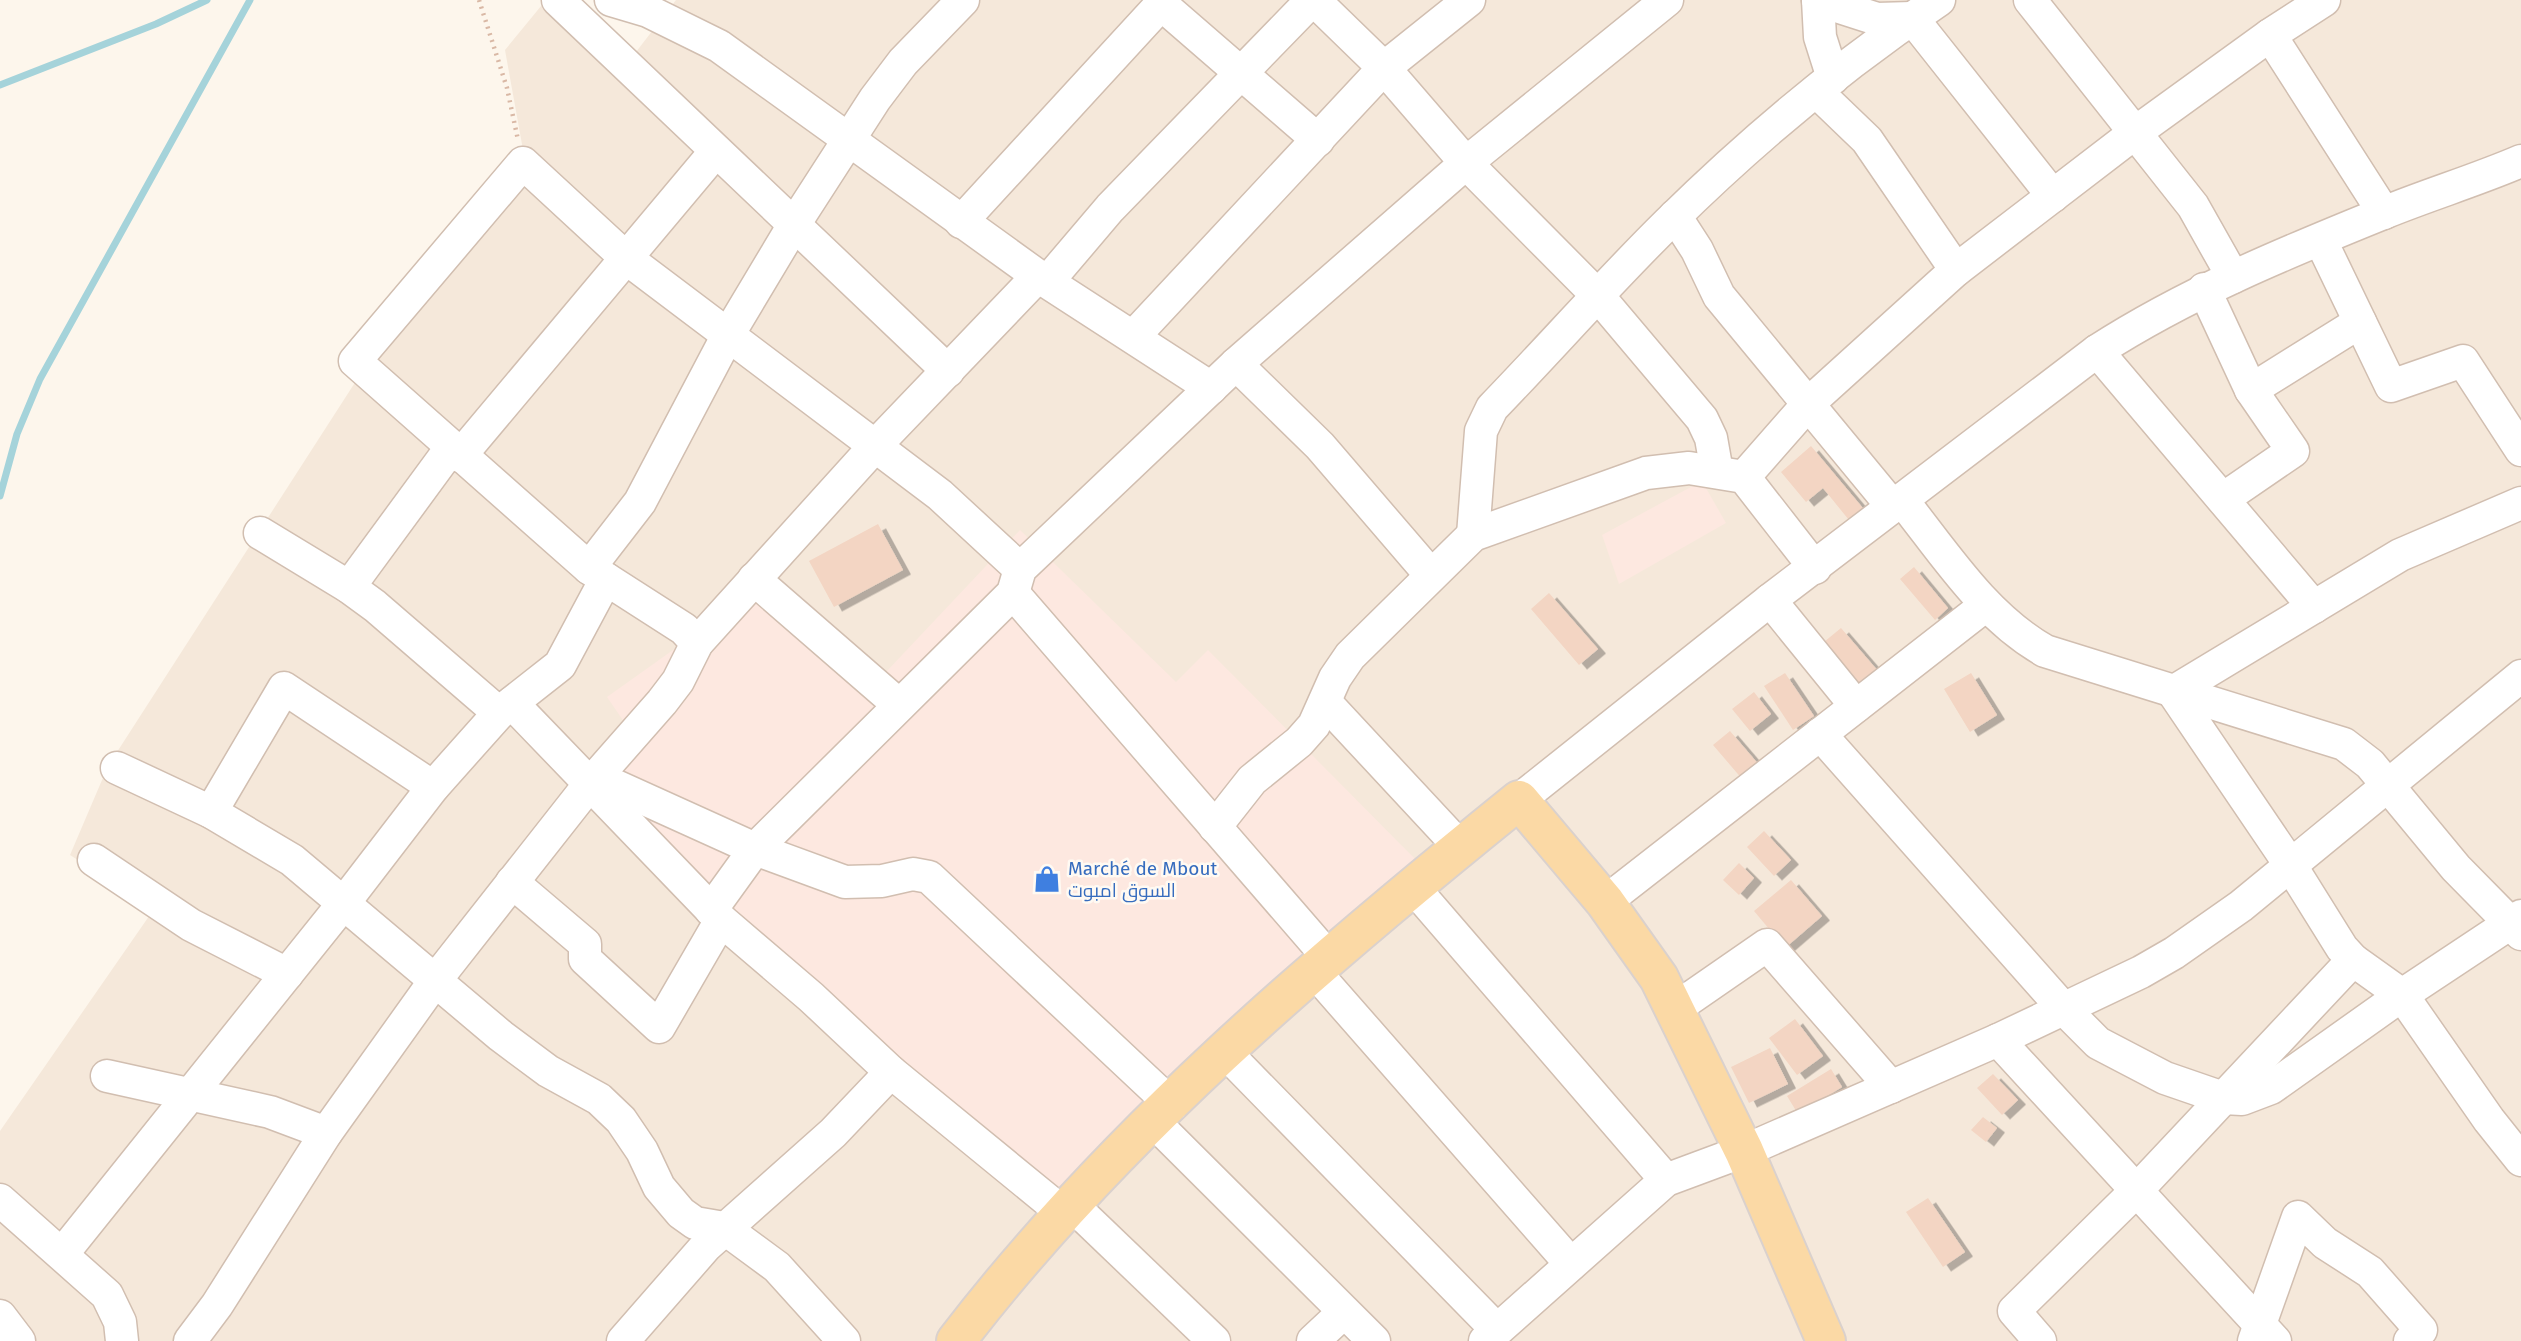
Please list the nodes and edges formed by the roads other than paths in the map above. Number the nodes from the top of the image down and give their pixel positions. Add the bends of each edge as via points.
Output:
1 (558, 0) edge
2 (611, 0) edge
3 (963, 0) edge
4 (1313, 0) edge
5 (1469, 0) edge
6 (1667, 0) edge
7 (1818, 0) edge
8 (1939, 0) edge
9 (2030, 0) edge
10 (2324, 0) edge
11 (1163, 2) edge
12 (1912, 18) junction
13 (2270, 35) junction
14 (1384, 68) junction
15 (1241, 73) junction
16 (1824, 84) junction
17 (2136, 132) junction
18 (1318, 140) junction
19 (849, 142) junction
20 (716, 151) junction
21 (2521, 161) edge
22 (1466, 163) junction
23 (2053, 196) junction
24 (2384, 213) junction
25 (1675, 216) junction
26 (961, 222) junction
27 (795, 223) junction
28 (2321, 241) junction
29 (626, 258) junction
30 (1956, 270) junction
31 (2233, 277) junction
32 (1043, 278) junction
33 (2204, 289) junction
34 (1598, 297) junction
35 (2360, 322) junction
36 (728, 335) junction
37 (1134, 336) junction
38 (2097, 351) junction
39 (1236, 364) junction
40 (948, 371) junction
41 (1211, 388) junction
42 (2251, 390) junction
43 (1809, 403) junction
44 (876, 444) junction
45 (2521, 450) edge
46 (456, 452) junction
47 (1730, 474) junction
48 (2223, 499) junction
49 (1898, 503) junction
50 (2521, 503) edge
51 (260, 533) dead end
52 (1473, 535) junction
53 (1815, 568) junction
54 (597, 573) junction
55 (1430, 574) junction
56 (754, 579) junction
57 (1016, 581) junction
58 (349, 587) junction
59 (1770, 600) junction
60 (1986, 605) junction
61 (2314, 607) junction
62 (697, 642) junction
63 (2517, 687) edge
64 (2173, 692) junction
65 (1325, 702) junction
66 (900, 705) junction
67 (1856, 706) junction
68 (505, 708) junction
69 (1820, 734) junction
70 (117, 768) dead end
71 (592, 781) junction
72 (2385, 785) junction
73 (433, 787) junction
74 (1519, 800) junction
75 (211, 812) junction
76 (1215, 827) junction
77 (1460, 847) junction
78 (755, 849) junction
79 (94, 860) dead end
80 (2289, 863) junction
81 (512, 883) junction
82 (1413, 887) junction
83 (1605, 902) junction
84 (343, 904) junction
85 (716, 915) junction
86 (2518, 924) edge
87 (2353, 960) junction
88 (1322, 965) junction
89 (288, 974) junction
90 (435, 982) junction
91 (2402, 995) junction
92 (1676, 1008) junction
93 (2063, 1008) junction
94 (1998, 1040) junction
95 (1226, 1053) junction
96 (891, 1072) junction
97 (107, 1076) dead end
98 (1891, 1087) junction
99 (191, 1095) junction
100 (2223, 1098) junction
101 (1163, 1113) junction
102 (326, 1133) junction
103 (1744, 1151) junction
104 (2521, 1160) edge
105 (1666, 1180) junction
106 (2136, 1191) junction
107 (0, 1200) edge
108 (1066, 1208) junction
109 (724, 1228) junction
110 (63, 1253) junction
111 (1571, 1264) junction
112 (1344, 1312) junction
113 (0, 1315) edge
114 (1491, 1335) edge
115 (2263, 1336) edge
116 (19, 1341) edge
117 (122, 1341) edge
118 (190, 1341) edge
119 (623, 1341) edge
120 (844, 1341) edge
121 (956, 1341) edge
122 (1214, 1341) edge
123 (1313, 1341) edge
124 (1374, 1341) edge
125 (1826, 1341) edge
126 (2040, 1341) edge
127 (2410, 1341) edge

1 - 20 street
2 - 19 street via 648,10 719,46
3 - 19 street via 887,81
4 - 14 street
4 - 15 street
5 - 14 street
6 - 22 street
7 - 12 street via 1877,19
7 - 16 street
8 - 12 street
9 - 17 street
10 - 13 street
11 - 15 street
11 - 26 street
12 - 16 street
12 - 23 street
13 - 17 street
13 - 24 street
14 - 18 street
14 - 22 street
15 - 18 street
15 - 32 street
16 - 25 street
16 - 30 street
17 - 23 street
17 - 31 street via 2200,217
18 - 37 street
19 - 26 street
19 - 27 street
20 - 27 street
20 - 29 street
21 - 24 street
22 - 34 street
22 - 39 street
23 - 30 street
24 - 28 street
25 - 34 street
25 - 43 street via 1720,296
26 - 32 street
27 - 36 street
27 - 40 street
28 - 31 street
28 - 35 street
29 - 36 street
29 - 46 street
29 - 46 street via 523,163 355,360
30 - 43 street
31 - 33 street
32 - 37 street
32 - 40 street
33 - 38 street
33 - 42 street
34 - 47 street via 1702,419
34 - 52 street via 1492,408 1481,431
35 - 42 street
35 - 45 street via 2391,386 2463,361
36 - 44 street
36 - 54 street
37 - 41 street
38 - 48 street
38 - 49 street
39 - 41 street
39 - 55 street via 1320,446
40 - 44 street
41 - 57 street
42 - 48 street via 2293,451
43 - 47 street
43 - 49 street
44 - 56 street
44 - 57 street via 940,495
46 - 54 street
46 - 58 street
47 - 52 street via 1689,468 1646,473
47 - 53 street
48 - 61 street
49 - 53 street
49 - 60 street
50 - 61 street via 2400,555
51 - 58 street
52 - 55 street
53 - 59 street
54 - 62 street
54 - 68 street via 560,665
55 - 65 street via 1350,656
56 - 62 street
56 - 66 street
57 - 66 street
57 - 76 street
58 - 68 street
59 - 67 street
59 - 74 street
60 - 64 street via 2007,626 2045,651
60 - 67 street
61 - 64 street
62 - 71 street via 663,702
63 - 72 street
64 - 72 street via 2344,744 2370,764
64 - 80 street
65 - 76 street via 1299,743 1252,779
65 - 77 street
66 - 78 street
67 - 69 street
68 - 71 street
68 - 73 street
69 - 83 street
69 - 93 street
70 - 75 street
71 - 78 street
71 - 81 street
71 - 85 street
72 - 80 street
72 - 86 street via 2478,891
73 - 75 street via 284,688
73 - 84 street
74 - 77 main road
74 - 83 main road
75 - 84 street via 292,860
76 - 88 street
77 - 82 main road
78 - 85 street
78 - 101 street via 845,882 914,874 929,877
79 - 89 street via 191,925
80 - 87 street
80 - 93 street via 2174,953
81 - 85 street via 585,944 585,959 659,1027
81 - 90 street
82 - 88 main road
82 - 105 street
83 - 92 main road
84 - 89 street
84 - 90 street
85 - 96 street
86 - 91 street
87 - 91 street
87 - 100 street
88 - 95 main road
88 - 111 street
89 - 99 street
90 - 102 street
90 - 109 street via 548,1071 611,1109 642,1151 659,1187 681,1213 695,1223
91 - 100 street via 2271,1088 2242,1099
91 - 104 street
92 - 98 street via 1767,946
92 - 103 main road
93 - 94 street
93 - 100 street via 2098,1043 2187,1088
94 - 98 street
94 - 106 street
95 - 101 main road
95 - 114 street
96 - 108 street
96 - 109 street via 833,1133
97 - 99 street
98 - 103 street
99 - 102 street via 270,1112
99 - 110 street
100 - 106 street
101 - 108 main road
101 - 112 street
102 - 118 street
103 - 105 street
103 - 125 main road
105 - 111 street
106 - 115 street
106 - 126 street via 2014,1311
107 - 110 street
108 - 121 main road
108 - 122 street
109 - 119 street
109 - 120 street via 778,1267
110 - 117 street via 107,1295 120,1322
111 - 114 street
112 - 123 street
112 - 124 street
113 - 116 street
115 - 127 street via 2298,1217 2325,1243 2370,1272 2421,1330

